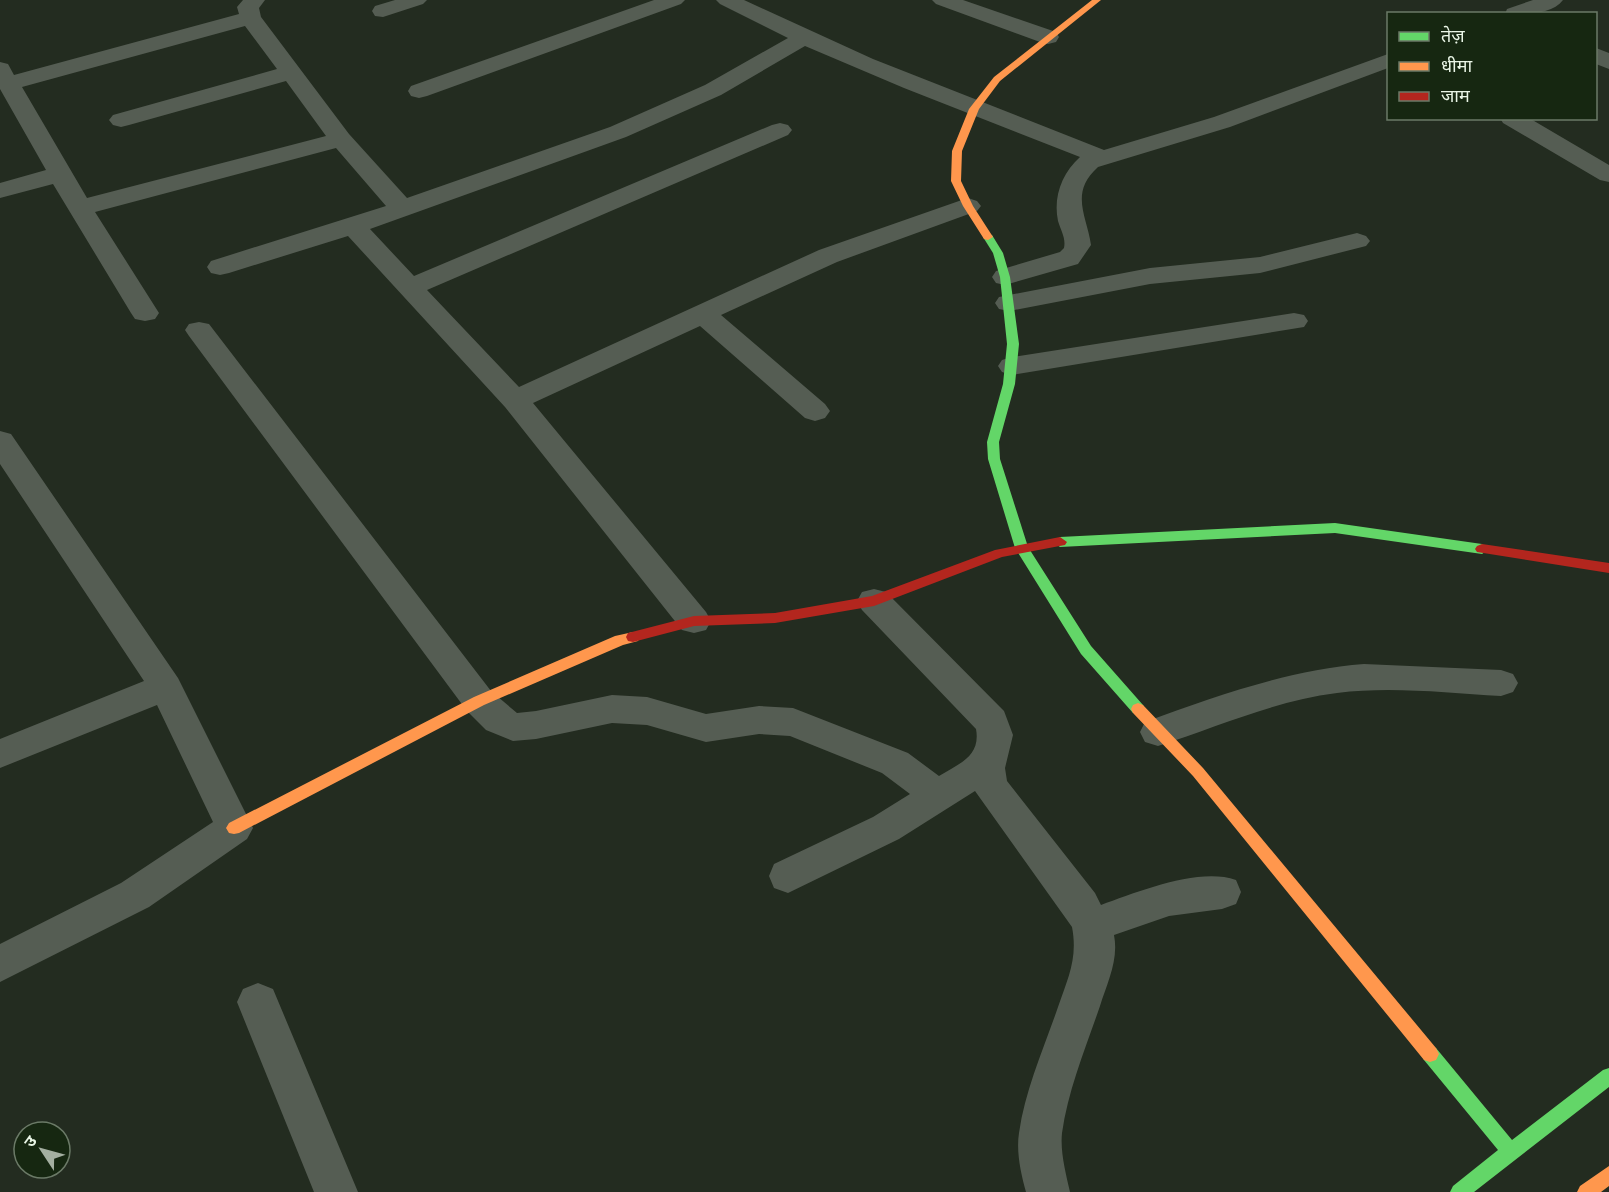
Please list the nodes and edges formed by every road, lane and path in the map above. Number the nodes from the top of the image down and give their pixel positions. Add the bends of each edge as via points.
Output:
1 (416, 0) edge
2 (674, 0) edge
3 (727, 0) edge
4 (943, 0) edge
5 (1097, 0) edge
6 (1552, 0) edge
7 (252, 9) edge
8 (383, 11) dead end
9 (1520, 12) edge
10 (1048, 37) junction
11 (803, 38) junction
12 (1387, 62) edge
13 (292, 72) junction
14 (4, 76) edge
15 (418, 91) dead end
16 (974, 109) junction
17 (121, 120) dead end
18 (1514, 120) edge
19 (780, 130) dead end
20 (341, 139) junction
21 (1101, 157) junction
22 (60, 174) junction
23 (1609, 175) edge
24 (0, 191) edge
25 (80, 208) junction
26 (402, 208) junction
27 (949, 212) junction
28 (353, 226) junction
29 (1357, 241) dead end
30 (220, 267) dead end
31 (1005, 277) junction
32 (409, 288) junction
33 (1009, 303) junction
34 (145, 313) dead end
35 (703, 314) junction
36 (1294, 321) dead end
37 (199, 330) dead end
38 (1012, 366) junction
39 (515, 400) junction
40 (815, 411) dead end
41 (0, 441) edge
42 (1022, 548) junction
43 (1609, 568) edge
44 (883, 597) junction
45 (694, 621) junction
46 (1501, 683) dead end
47 (166, 687) junction
48 (479, 701) junction
49 (1158, 732) junction
50 (0, 754) edge
51 (987, 765) junction
52 (939, 796) junction
53 (234, 828) junction
54 (788, 876) dead end
55 (1222, 892) dead end
56 (1092, 926) junction
57 (0, 964) edge
58 (258, 1002) dead end
59 (1609, 1076) edge
60 (1511, 1152) junction
61 (1609, 1175) edge
62 (336, 1192) edge
63 (1048, 1192) edge
64 (1459, 1192) edge
65 (1587, 1192) edge

1 - 8 street
2 - 15 street
3 - 11 street
4 - 10 street
5 - 10 street
6 - 9 street
7 - 13 street
7 - 14 street
10 - 16 street via 997,79
11 - 16 street
11 - 26 street via 661,115
12 - 21 street via 1222,122
13 - 17 street
13 - 20 street
14 - 22 street
16 - 21 street
16 - 27 street via 957,151
18 - 23 street
19 - 32 street
20 - 25 street
20 - 26 street
21 - 31 street via 1081,168 1074,178 1070,218 1079,244 1076,252 1069,258
22 - 24 street
22 - 25 street
25 - 34 street
26 - 28 street
27 - 31 street via 998,253
27 - 35 street via 838,252
28 - 30 street
28 - 32 street
29 - 33 street via 1260,265 1150,276
31 - 33 street
32 - 39 street
33 - 38 street
35 - 39 street
35 - 40 street
36 - 38 street
37 - 48 street
38 - 42 street via 993,442 994,459
39 - 45 street
41 - 47 street
42 - 43 street via 1060,542 1335,528
42 - 44 street
42 - 49 street via 1086,650
44 - 45 street via 786,617
44 - 51 street via 991,721 995,746
45 - 48 street via 620,640
46 - 49 street via 1365,677 1329,681 1262,694
47 - 50 street
47 - 53 street
48 - 52 street via 513,727 612,709 647,711 706,728 759,720 793,722 895,763
48 - 53 street
49 - 60 street via 1198,772
51 - 52 street
51 - 56 street via 992,789 1081,905
52 - 54 street via 886,828
53 - 57 street via 135,895
55 - 56 street via 1169,899
56 - 63 street via 1096,947 1092,969 1051,1087 1040,1135
58 - 62 street
59 - 60 street
60 - 64 street
61 - 65 street

